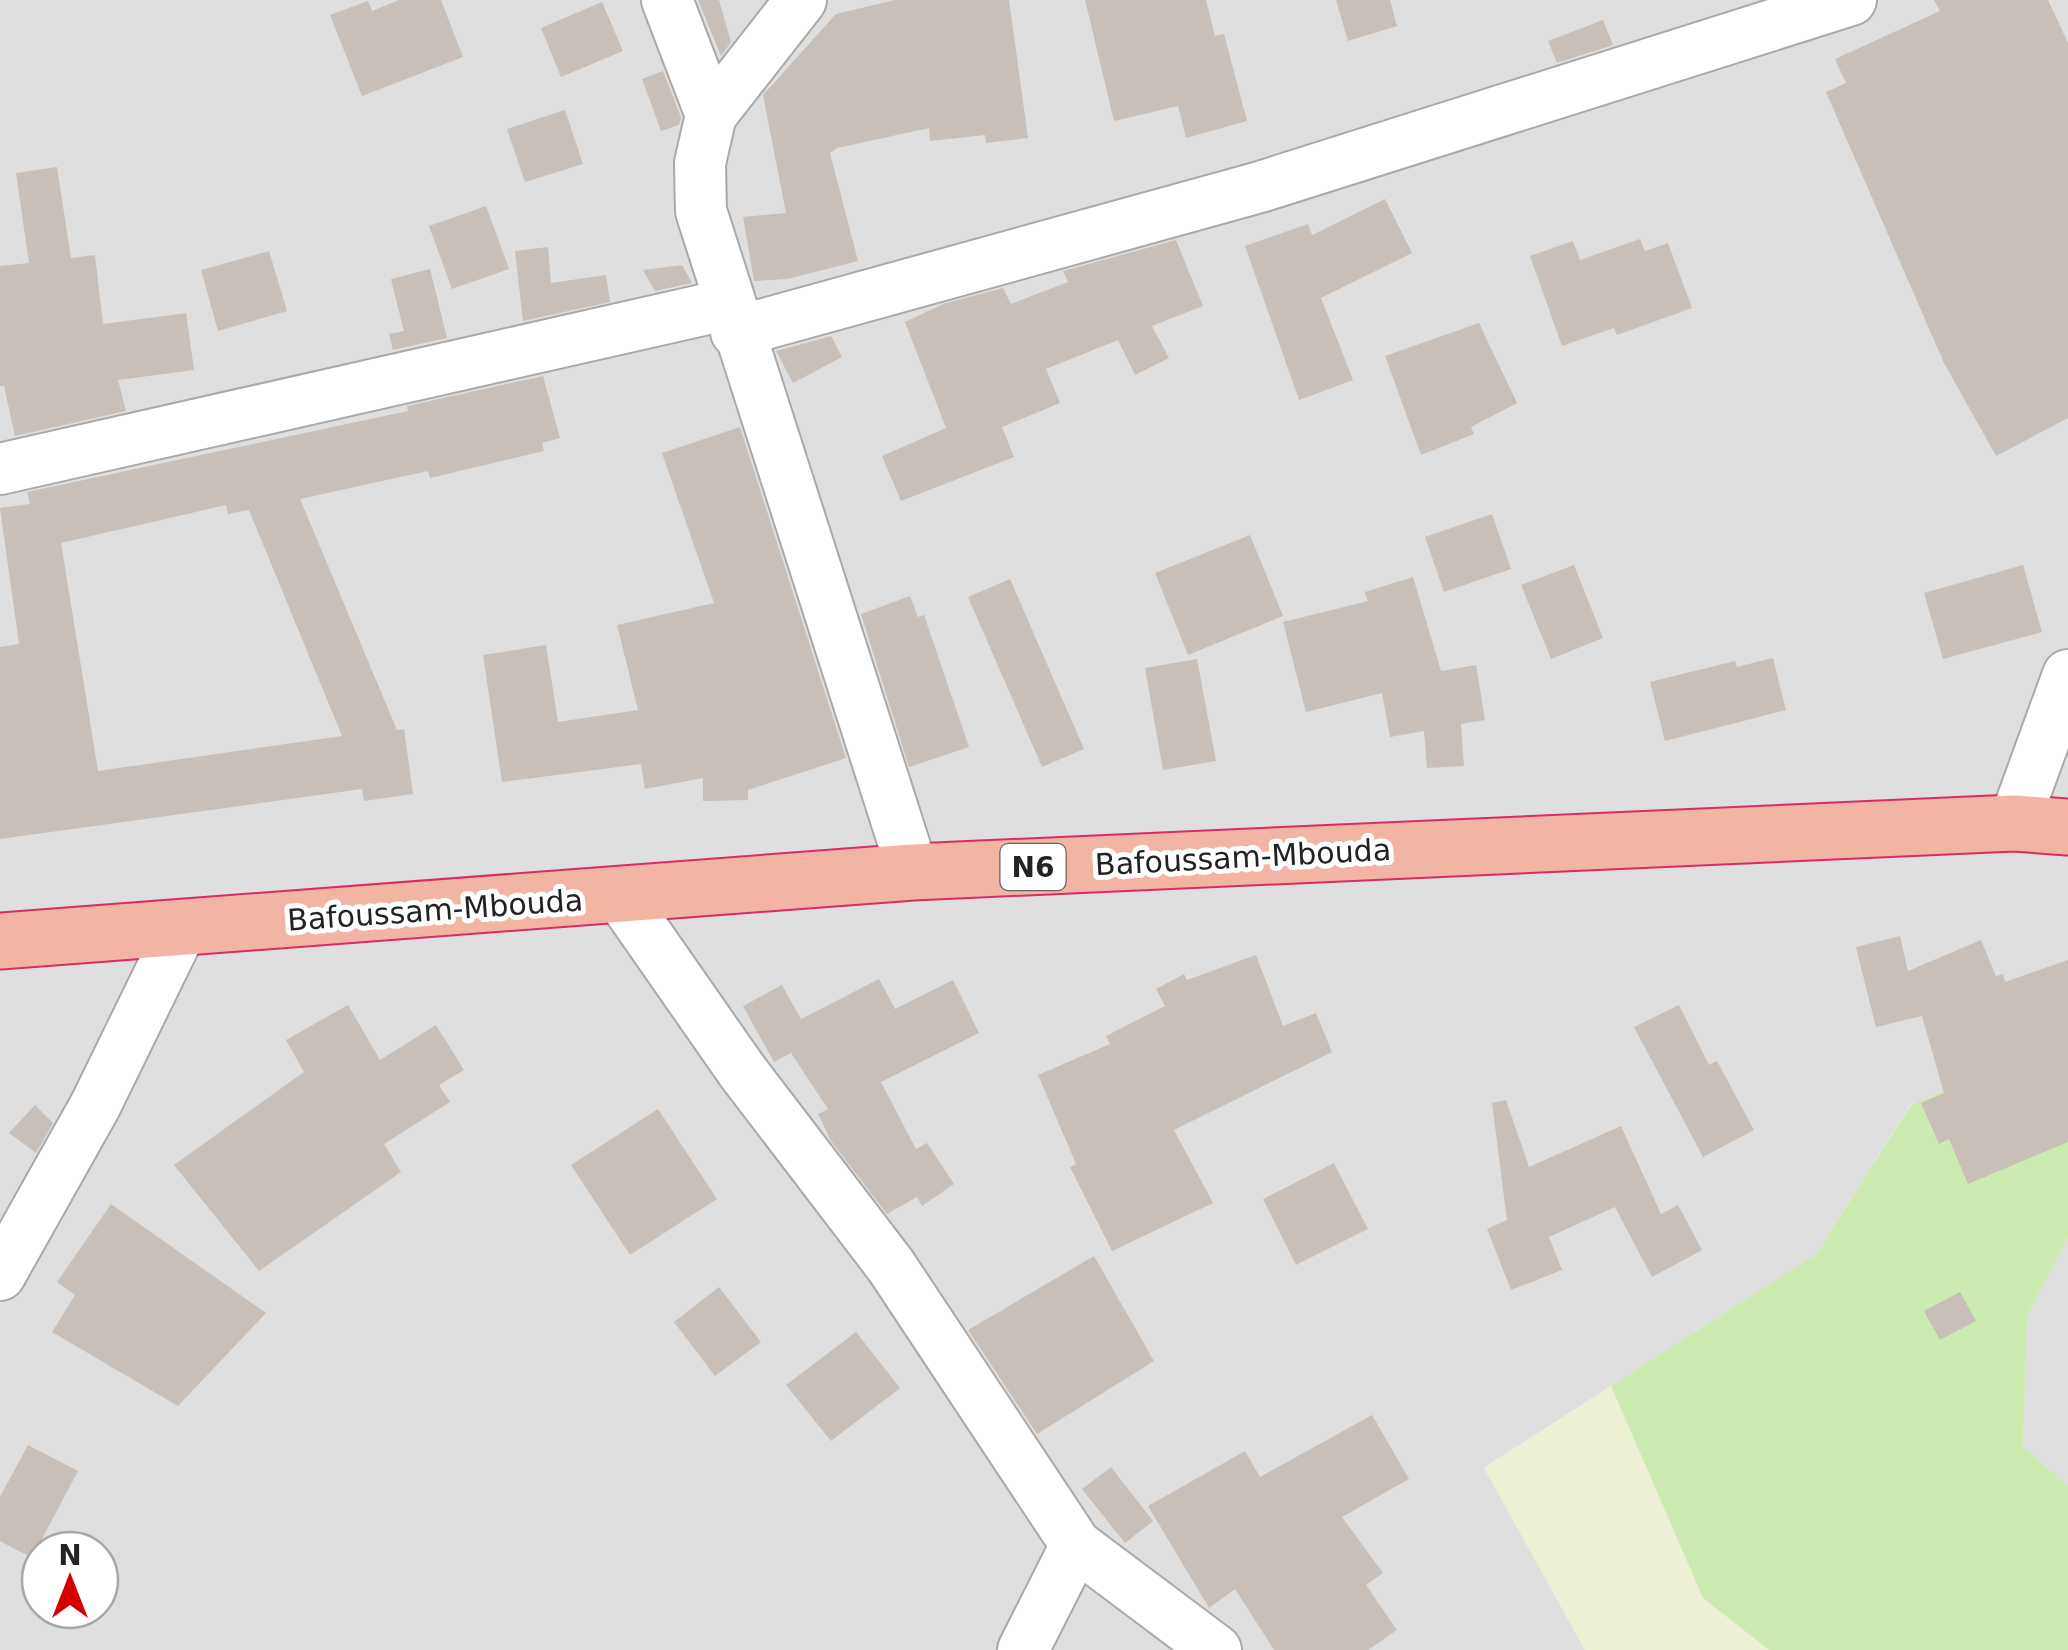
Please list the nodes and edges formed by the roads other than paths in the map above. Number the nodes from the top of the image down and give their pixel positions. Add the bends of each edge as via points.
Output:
1 (667, 0) edge
2 (801, 0) edge
3 (1851, 0) edge
4 (711, 115) junction
5 (732, 318) junction
6 (0, 469) edge
7 (2068, 675) edge
8 (2014, 823) junction
9 (2068, 828) edge
10 (913, 872) junction
11 (620, 896) junction
12 (182, 928) junction
13 (0, 942) edge
14 (0, 1275) edge
15 (1076, 1545) junction
16 (1023, 1650) edge
17 (1216, 1650) edge

1 - 4 street
2 - 4 street
3 - 5 street via 1260,187
4 - 5 street via 700,163 701,211
5 - 6 street
5 - 10 street
7 - 8 street
8 - 9 highway, Bafoussam-Mbouda / N6
8 - 10 highway, Bafoussam-Mbouda / N6
10 - 11 highway, Bafoussam-Mbouda / N6
11 - 12 highway, Bafoussam-Mbouda / N6
11 - 15 street via 753,1087 891,1266
12 - 13 highway, Bafoussam-Mbouda / N6
12 - 14 street via 95,1106
15 - 16 street
15 - 17 street

